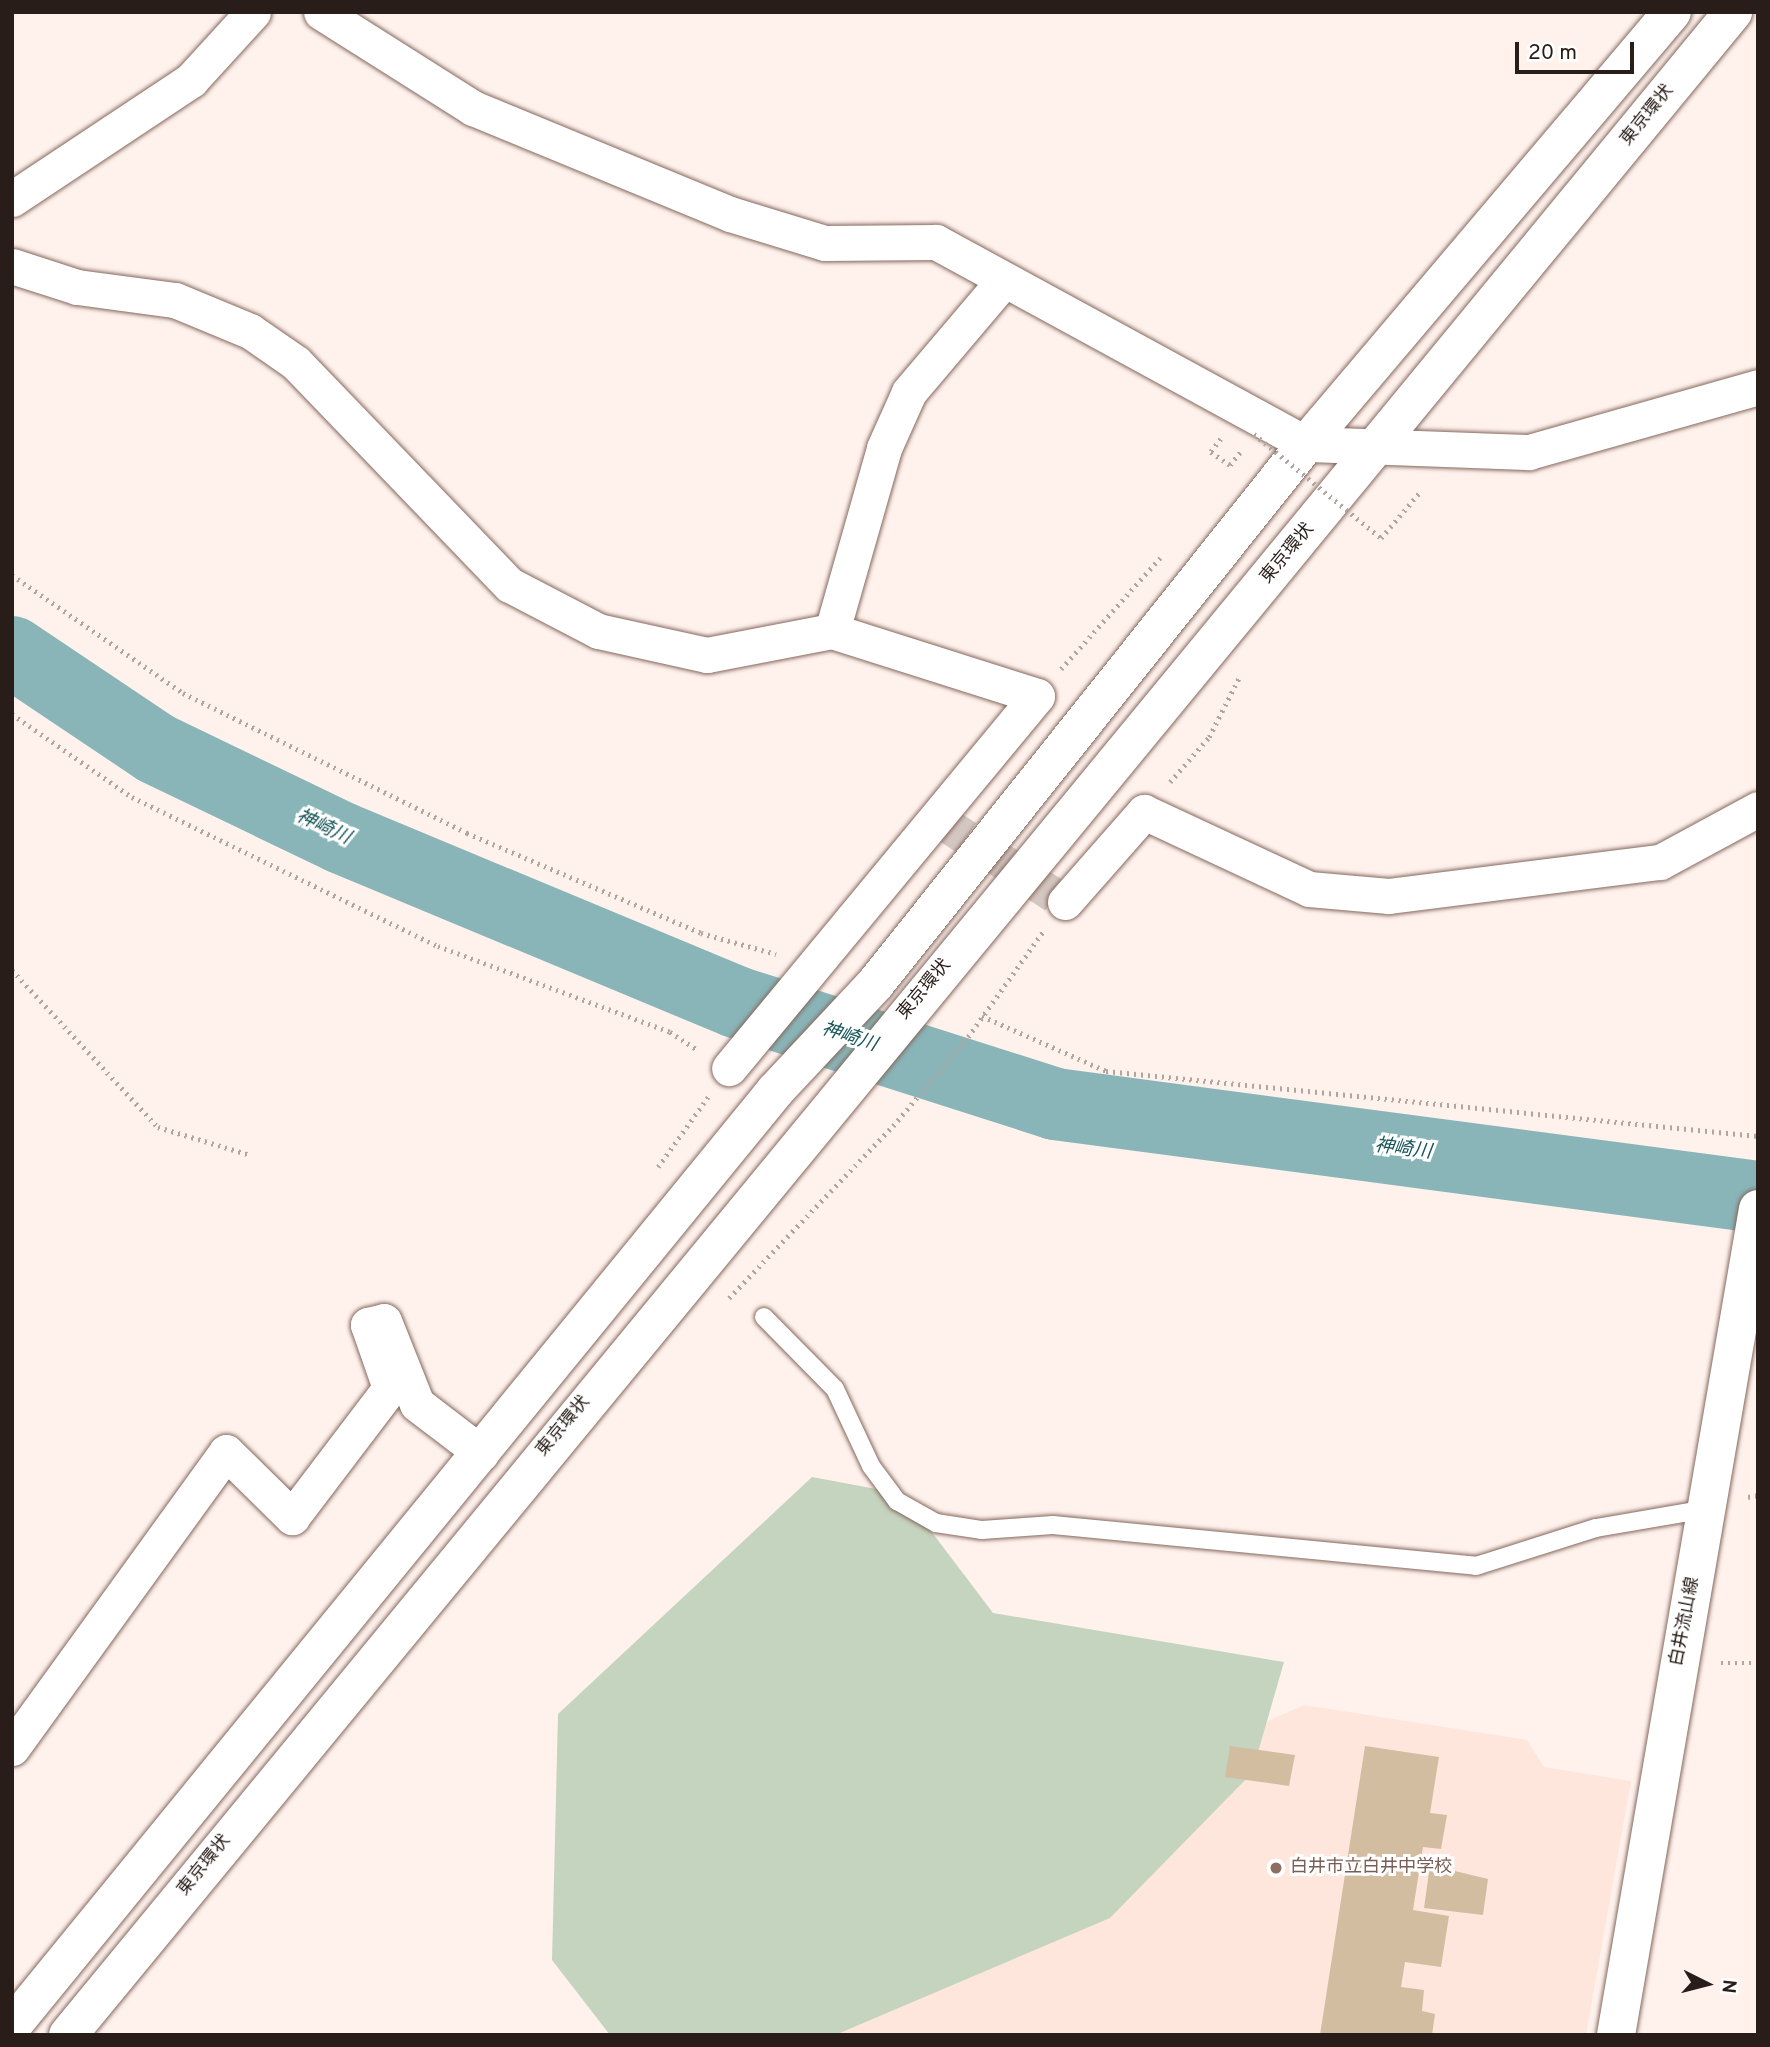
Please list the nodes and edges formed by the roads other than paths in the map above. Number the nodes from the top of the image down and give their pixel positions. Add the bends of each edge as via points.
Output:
1 (253, 12) edge
2 (321, 12) edge
3 (1672, 12) edge
4 (1733, 12) edge
5 (12, 199) edge
6 (12, 267) edge
7 (1004, 280) junction
8 (1758, 387) edge
9 (1306, 444) junction
10 (1375, 450) junction
11 (832, 631) junction
12 (1758, 809) edge
13 (1065, 902) road end
14 (729, 1069) road end
15 (1758, 1209) edge
16 (764, 1317) dead end
17 (481, 1453) junction
18 (1707, 1509) junction
19 (12, 1748) edge
20 (12, 2026) edge
21 (68, 2035) edge
22 (1616, 2035) edge

1 - 5 street via 191,80
2 - 7 street via 473,108 730,214 825,243 936,242
3 - 9 main road
4 - 10 main road, 東京環状
6 - 11 street via 77,287 175,300 250,331 296,363 510,585 598,631 707,655
7 - 9 street
7 - 11 street via 909,392 884,448
8 - 10 street via 1529,452
9 - 10 street
9 - 17 main road via 876,983 776,1090
10 - 21 main road, 東京環状 via 915,1002
11 - 14 street via 1037,696
12 - 13 street via 1660,862 1390,896 1309,890 1144,812
15 - 18 main road, 白井流山線
16 - 18 lane via 835,1389 871,1466 897,1501 936,1523 982,1531 1053,1525 1476,1566 1596,1528
17 - 19 street via 417,1404 384,1321 368,1325 390,1388 292,1517 226,1452
17 - 20 main road
18 - 22 main road, 白井流山線

